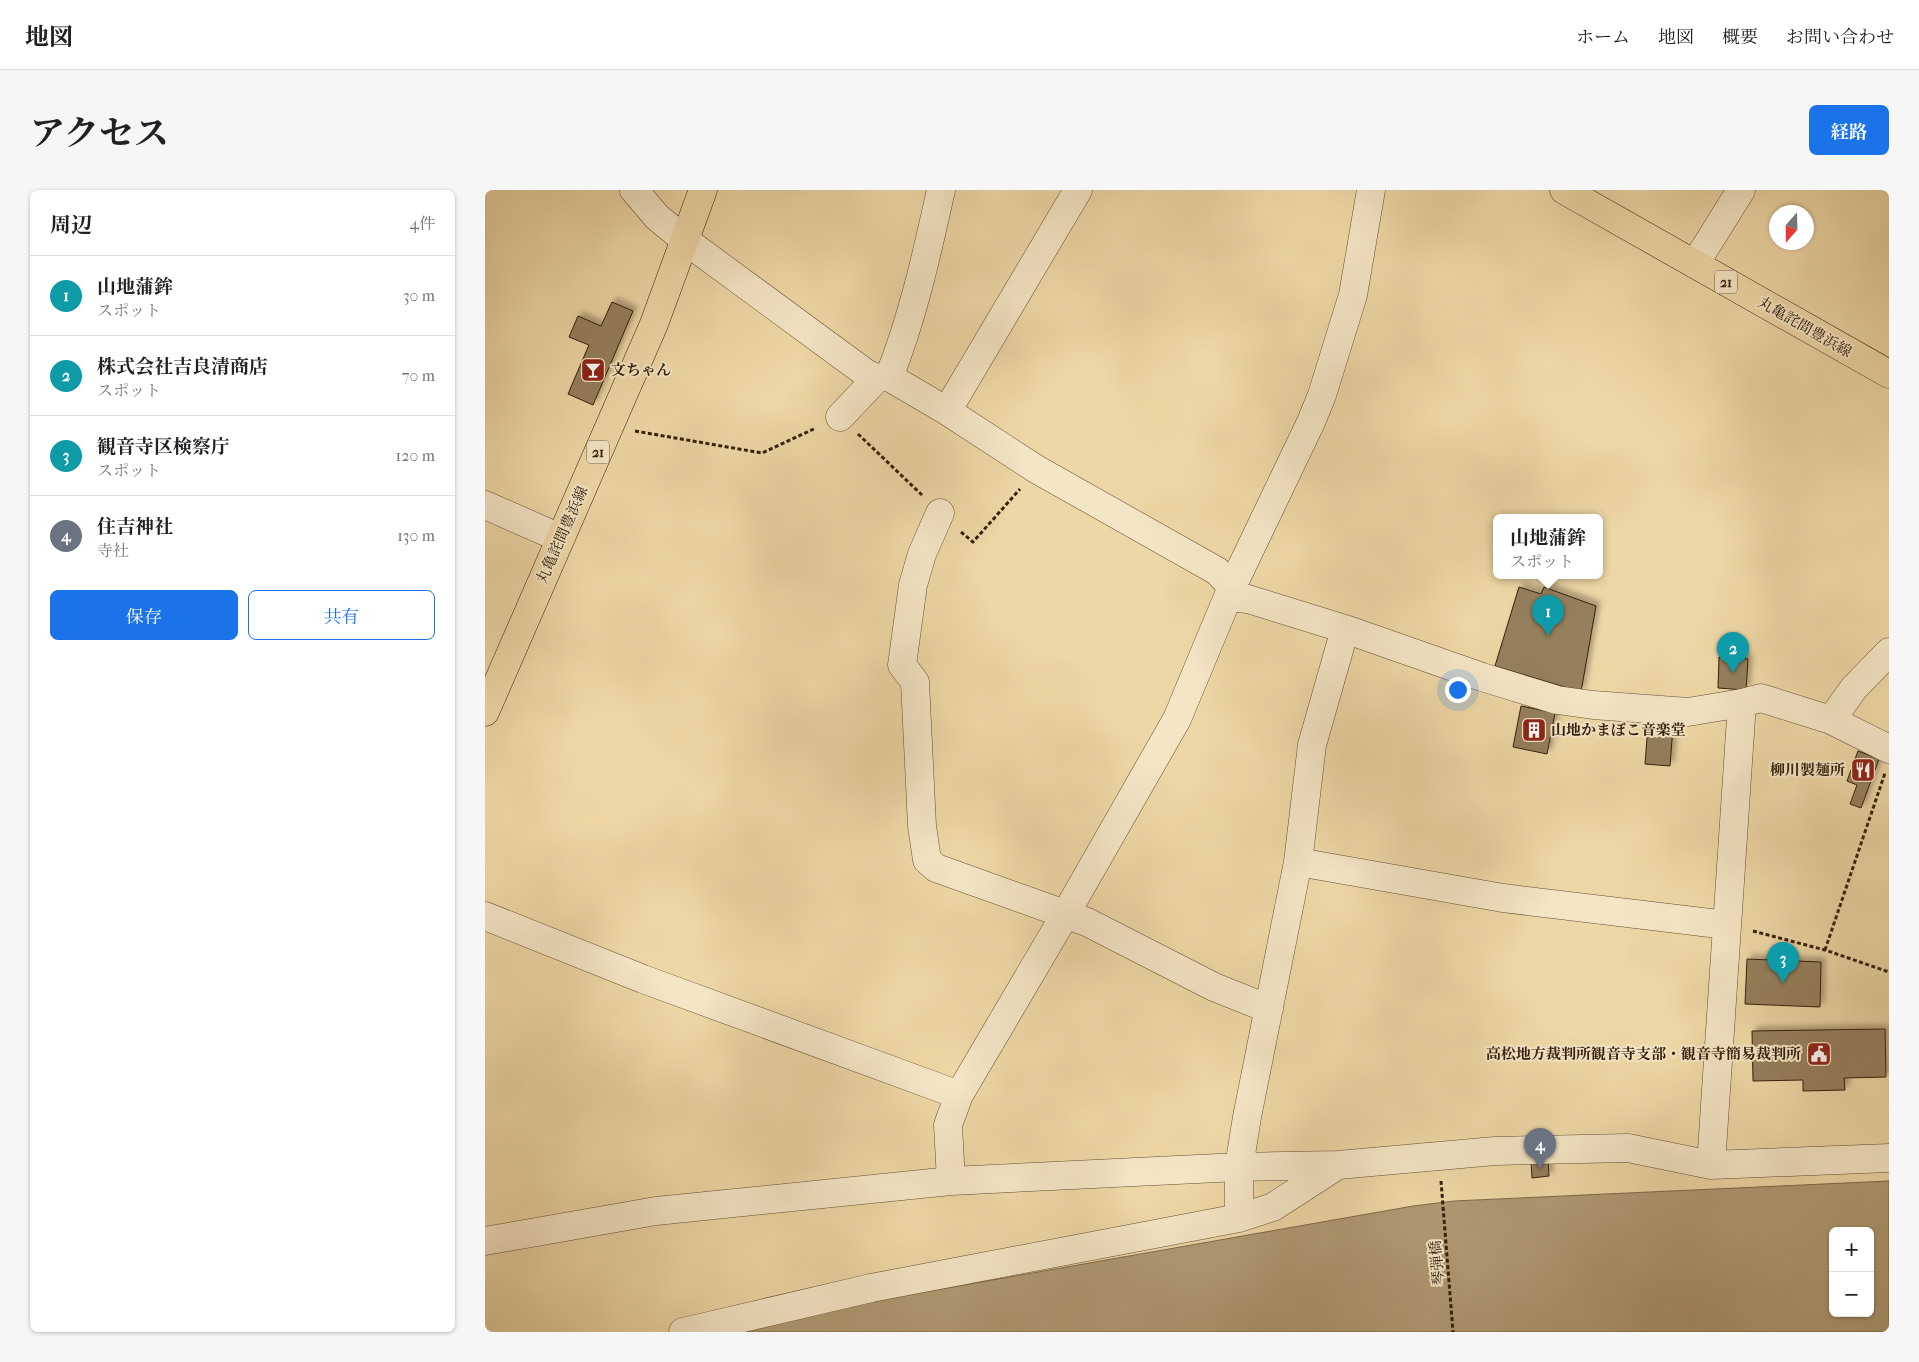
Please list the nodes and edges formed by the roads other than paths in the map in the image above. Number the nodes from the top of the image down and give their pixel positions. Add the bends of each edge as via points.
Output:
1 (634, 190) edge
2 (703, 190) edge
3 (941, 190) edge
4 (1078, 190) edge
5 (1371, 190) edge
6 (1564, 190) edge
7 (1741, 190) edge
8 (686, 241) junction
9 (1695, 264) junction
10 (1889, 374) edge
11 (883, 378) junction
12 (947, 411) junction
13 (840, 417) road end
14 (485, 504) edge
15 (940, 513) dead end
16 (560, 538) junction
17 (1231, 592) junction
18 (1345, 629) junction
19 (1889, 652) edge
20 (1742, 703) junction
21 (485, 712) edge
22 (1831, 720) junction
23 (1887, 760) edge
24 (1298, 862) junction
25 (1065, 915) junction
26 (485, 916) edge
27 (1727, 925) junction
28 (1269, 1009) junction
29 (959, 1095) junction
30 (1889, 1158) edge
31 (1338, 1165) junction
32 (1711, 1165) junction
33 (1239, 1167) junction
34 (951, 1180) junction
35 (1239, 1218) junction
36 (485, 1241) edge
37 (683, 1332) edge

1 - 8 street
2 - 8 main road, 丸亀詫間豊浜線 / 21
3 - 11 street via 904,339
4 - 12 street
5 - 17 street via 1353,295 1322,394
6 - 9 main road, 丸亀詫間豊浜線 / 21
7 - 9 street
8 - 11 street via 867,374
8 - 16 main road, 丸亀詫間豊浜線 / 21 via 654,324
9 - 10 main road, 丸亀詫間豊浜線 / 21
11 - 12 street
11 - 13 street
12 - 17 street via 1035,469 1217,571
14 - 16 street
15 - 25 street via 913,585 902,665 915,682 922,826 927,860 935,868
16 - 21 main road, 丸亀詫間豊浜線 / 21
17 - 18 street
17 - 25 street via 1177,720
18 - 20 street via 1557,700 1688,712
18 - 24 street via 1313,745
19 - 22 street via 1854,688
20 - 22 street via 1761,698
20 - 27 street
22 - 23 street
24 - 27 street via 1503,898
24 - 28 street
25 - 28 street via 1087,922 1214,987
25 - 29 street
26 - 29 street via 643,979
27 - 32 street
28 - 33 street
29 - 34 street via 948,1125
30 - 32 street
31 - 32 street via 1495,1151 1628,1148
31 - 33 street
31 - 35 street via 1273,1207
33 - 34 street
33 - 35 street
34 - 36 street via 656,1211
35 - 37 street via 871,1288

